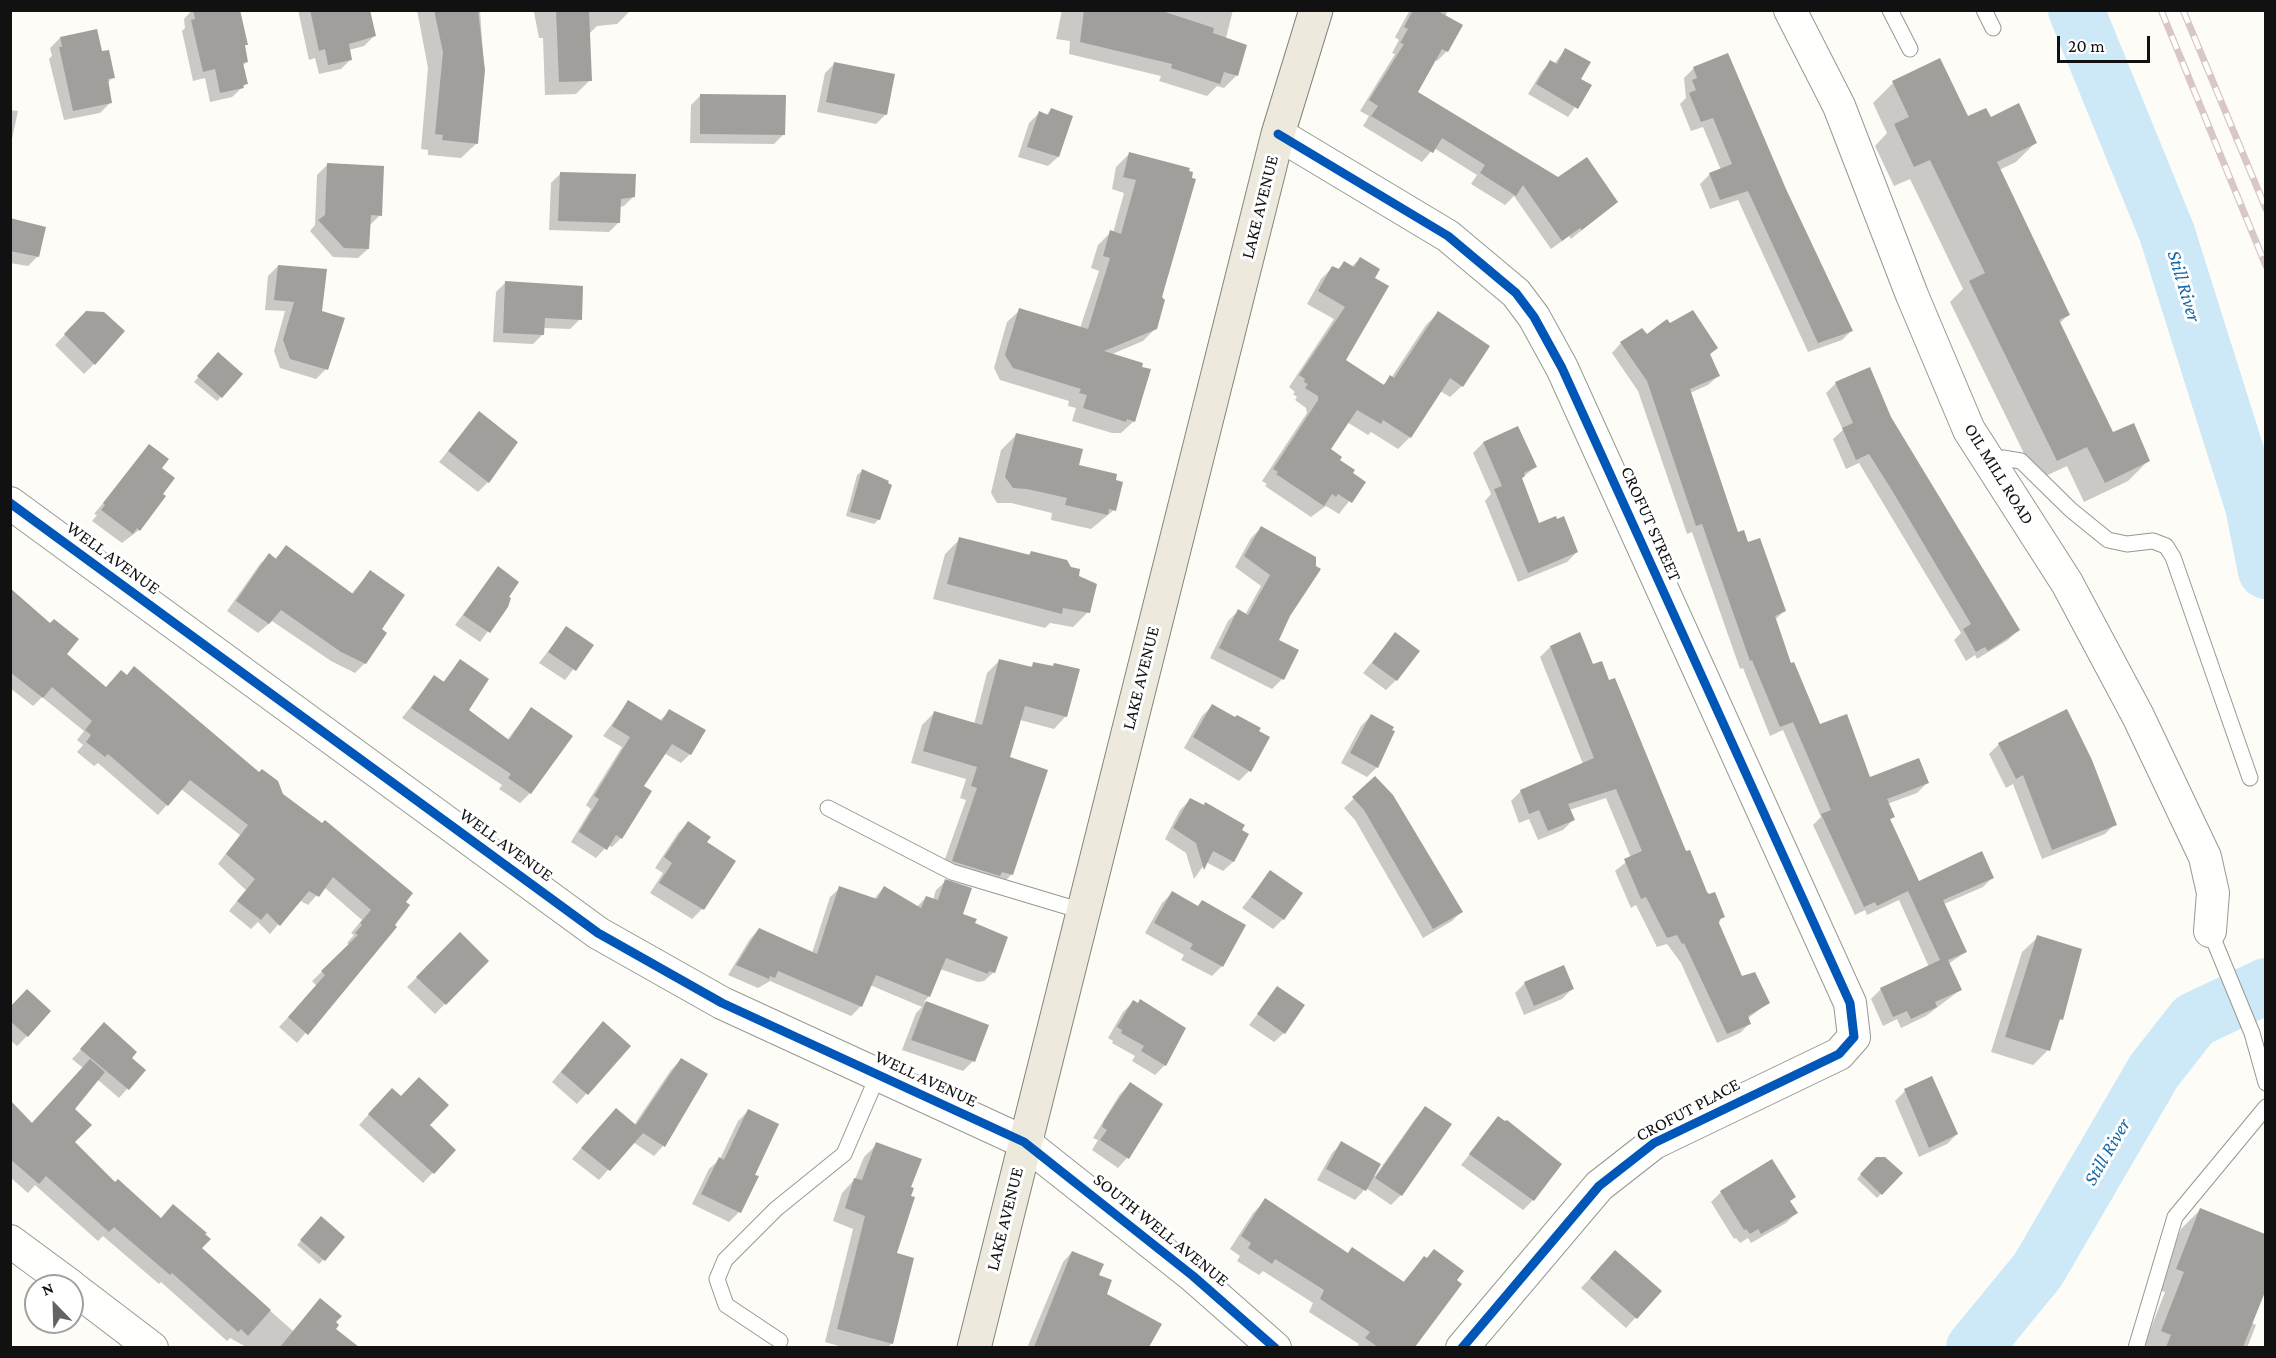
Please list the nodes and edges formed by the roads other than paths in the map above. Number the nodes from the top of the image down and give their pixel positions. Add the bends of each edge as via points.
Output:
1 (1316, 10) edge
2 (1790, 10) edge
3 (1890, 10) edge
4 (1984, 10) edge
5 (1993, 28) dead end
6 (1910, 49) dead end
7 (1278, 134) junction
8 (1990, 463) junction
9 (10, 503) edge
10 (2250, 778) dead end
11 (828, 808) dead end
12 (1082, 911) junction
13 (2211, 931) joint
14 (1854, 1037) joint
15 (878, 1075) junction
16 (2265, 1083) edge
17 (2265, 1107) edge
18 (1024, 1142) junction
19 (10, 1241) edge
20 (55, 1274) edge
21 (84, 1296) edge
22 (780, 1341) dead end
23 (152, 1347) edge
24 (974, 1347) edge
25 (1275, 1347) edge
26 (1462, 1347) edge
27 (2136, 1347) edge

1 - 7 main road, LAKE AVENUE
2 - 8 street, OIL MILL ROAD via 1839,106 1960,409
3 - 6 lane
4 - 5 lane
7 - 12 main road, LAKE AVENUE
7 - 14 street, CROFUT STREET via 1448,236 1516,293 1534,317 1562,368 1850,1003
8 - 10 lane via 2003,458 2021,461 2108,540 2127,544 2153,541 2166,546
8 - 13 street, OIL MILL ROAD via 2067,583 2138,716 2205,857 2213,893
9 - 15 street, WELL AVENUE via 598,933 722,1003
11 - 12 lane via 952,872
12 - 18 main road, LAKE AVENUE
13 - 16 lane via 2252,1033
14 - 26 street, CROFUT PLACE via 1839,1054 1654,1143 1599,1186
15 - 18 street, WELL AVENUE
15 - 22 lane via 844,1155 776,1209 725,1260 717,1279 726,1305
17 - 27 lane via 2175,1217
18 - 24 main road, LAKE AVENUE
18 - 25 street, SOUTH WELL AVENUE via 1193,1276
19 - 20 street
21 - 23 street

